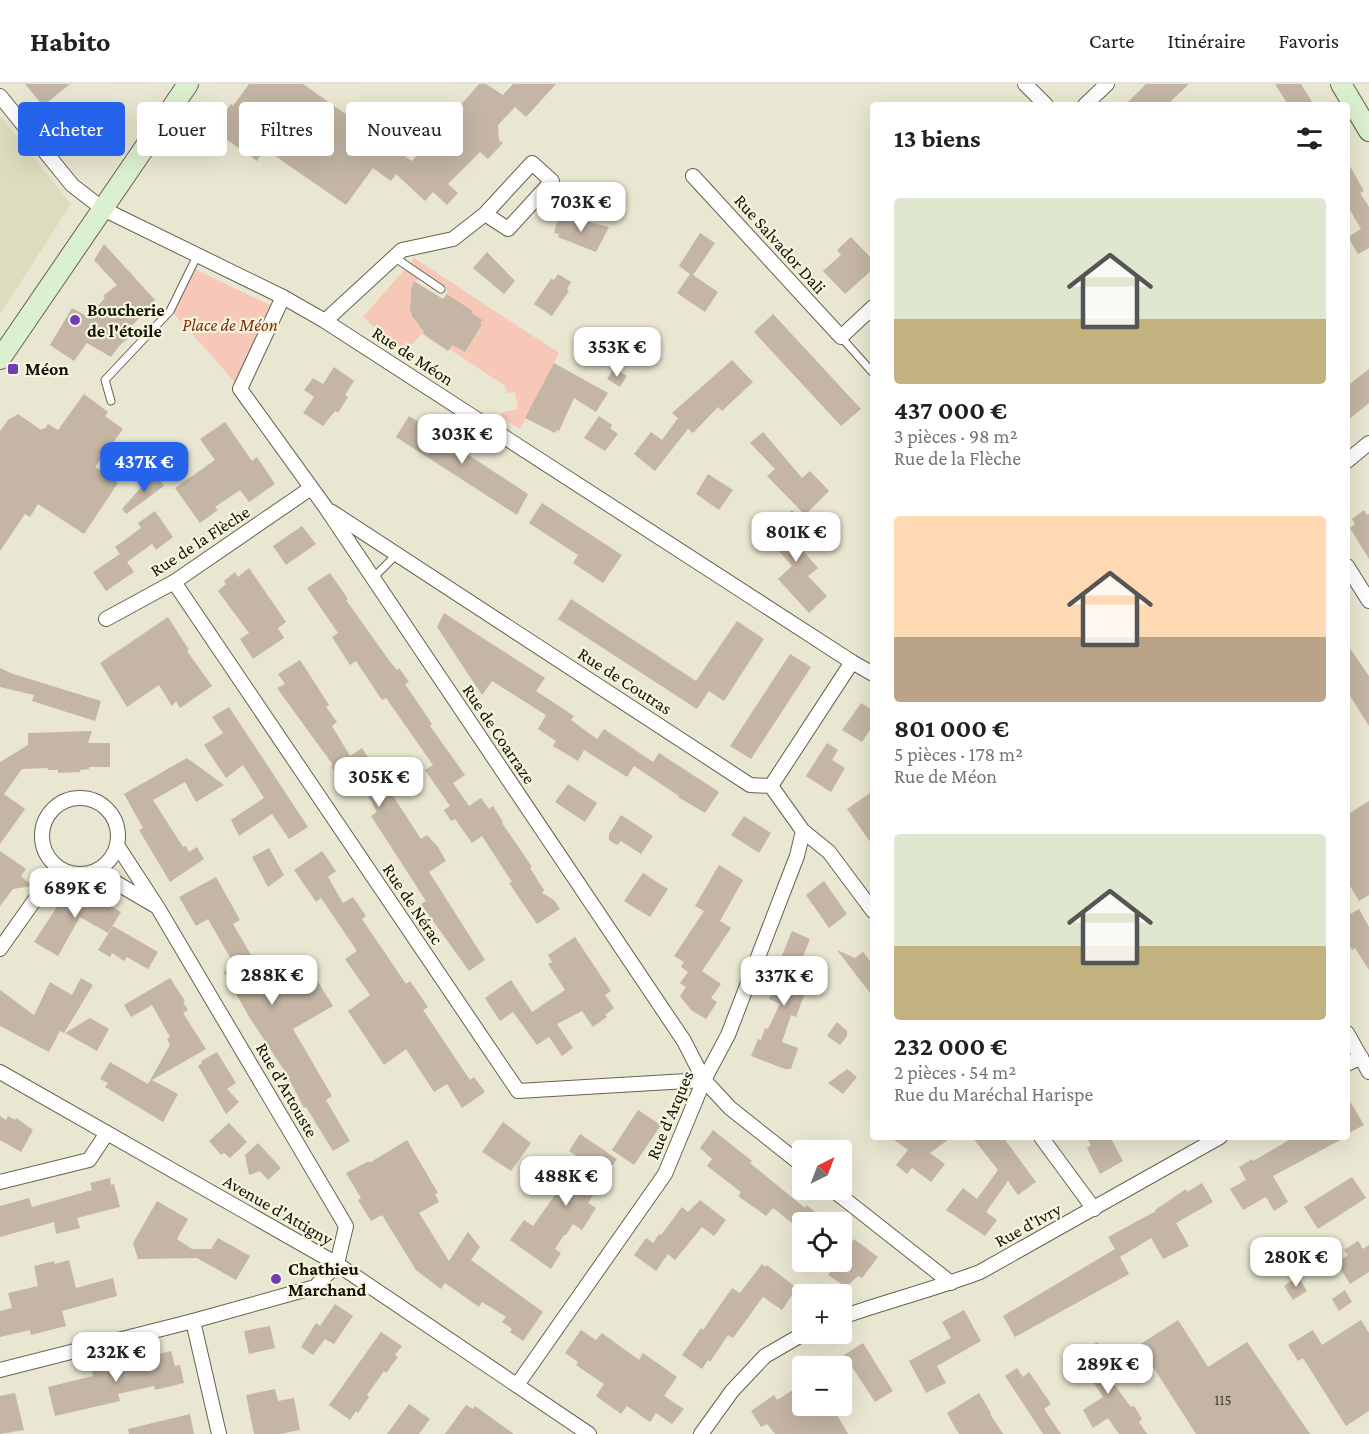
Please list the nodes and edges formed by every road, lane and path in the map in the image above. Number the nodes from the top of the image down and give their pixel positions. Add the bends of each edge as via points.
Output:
1 (188, 84) edge
2 (1025, 84) edge
3 (1107, 84) edge
4 (1341, 84) edge
5 (0, 96) edge
6 (1043, 102) edge
7 (1088, 102) edge
8 (1369, 131) edge
9 (693, 176) dead end
10 (103, 209) junction
11 (485, 214) junction
12 (197, 256) junction
13 (394, 257) junction
14 (441, 289) dead end
15 (283, 297) junction
16 (870, 310) edge
17 (325, 321) junction
18 (841, 337) junction
19 (0, 359) edge
20 (870, 371) edge
21 (111, 401) dead end
22 (1369, 443) edge
23 (1350, 459) edge
24 (311, 489) junction
25 (326, 508) junction
26 (397, 554) junction
27 (1350, 571) edge
28 (372, 579) junction
29 (174, 582) junction
30 (1369, 601) edge
31 (106, 619) dead end
32 (852, 662) junction
33 (870, 672) edge
34 (771, 786) junction
35 (804, 831) junction
36 (117, 845) junction
37 (58, 867) junction
38 (96, 871) junction
39 (870, 907) edge
40 (158, 908) junction
41 (0, 949) edge
42 (1350, 1039) edge
43 (1360, 1057) junction
44 (1350, 1062) edge
45 (1369, 1071) edge
46 (0, 1072) edge
47 (704, 1080) junction
48 (107, 1133) junction
49 (1043, 1140) edge
50 (1215, 1140) edge
51 (792, 1158) edge
52 (0, 1182) edge
53 (846, 1200) edge
54 (1094, 1209) junction
55 (337, 1264) junction
56 (951, 1283) junction
57 (852, 1313) edge
58 (193, 1321) junction
59 (792, 1340) edge
60 (0, 1370) edge
61 (517, 1385) junction
62 (219, 1434) edge
63 (589, 1434) edge
64 (700, 1434) edge

1 - 10 main road
2 - 6 street
3 - 7 street
4 - 8 main road
5 - 10 street, Rue de Méon via 72,185
9 - 18 street, Rue Salvador Dali
10 - 12 street, Rue de Méon
10 - 19 main road
11 - 11 street via 532,163 552,181 508,229
11 - 13 street via 453,239 402,250
12 - 15 street, Rue de Méon
12 - 21 lane via 170,311 105,380
13 - 14 lane
13 - 17 street
15 - 17 street, Rue de Méon
15 - 24 street, Rue de Coarraze via 240,389
16 - 18 street
17 - 32 street, Rue de Méon
18 - 20 lane
22 - 23 street
24 - 25 street, Rue de Coarraze
24 - 29 street, Rue de la Flèche
25 - 26 street, Rue de Coutras
25 - 28 street, Rue de Coarraze
26 - 28 lane
26 - 34 street, Rue de Coutras via 750,784
27 - 30 street
28 - 47 street, Rue de Coarraze via 684,1041
29 - 31 street, Rue de la Flèche
29 - 47 street, Rue de Nérac via 518,1091
32 - 33 street, Rue de Méon
32 - 34 street
34 - 35 street
35 - 39 street via 829,852
35 - 47 street, Rue d'Arques via 728,1035
36 - 37 street, Rue d'Artouste via 118,833 107,810 92,800 61,803 51,811 42,834 46,852
36 - 38 street via 112,856
36 - 40 street, Rue d'Artouste
37 - 38 street via 70,873
37 - 41 street
38 - 40 street, Rue d'Artouste
40 - 55 street, Rue d'Artouste via 346,1226
42 - 43 street
43 - 44 street
43 - 45 street
46 - 48 street, Avenue d'Attigny
47 - 51 street, Rue de Coarraze via 730,1108
47 - 61 street, Rue d'Arques via 665,1174
48 - 52 street via 89,1160
48 - 55 street, Avenue d'Attigny
49 - 54 street
50 - 54 street, Rue d'Ivry
53 - 56 street
54 - 56 street, Rue d'Ivry via 980,1272
55 - 58 street via 315,1287
55 - 61 street, Avenue d'Attigny
56 - 57 street, Rue d'Ivry
58 - 60 street
58 - 62 street
59 - 64 street via 765,1356
61 - 63 street, Avenue d'Attigny

